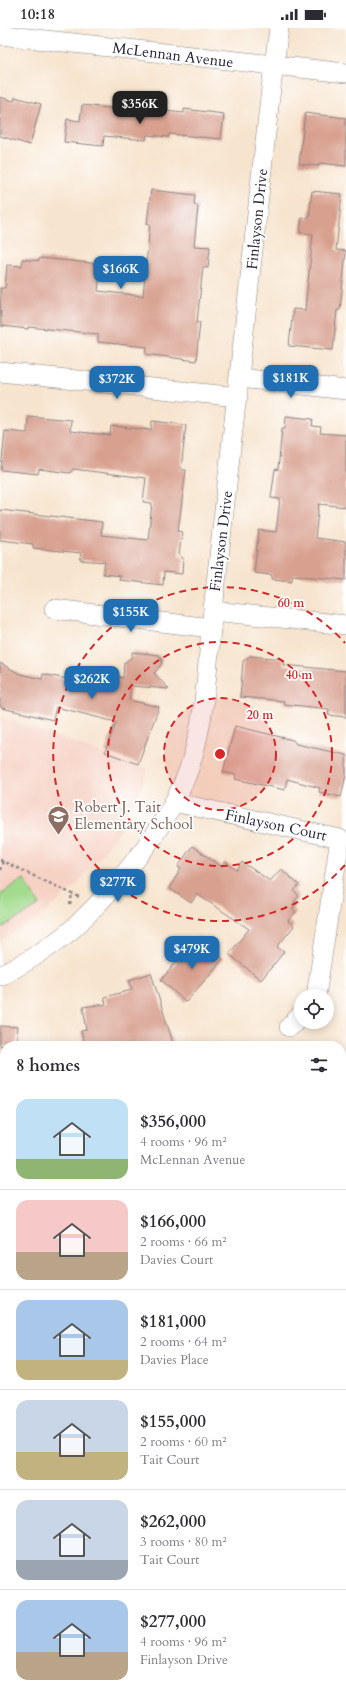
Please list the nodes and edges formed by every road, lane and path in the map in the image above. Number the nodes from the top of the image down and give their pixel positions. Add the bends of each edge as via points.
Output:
1 (279, 28) edge
2 (0, 35) edge
3 (274, 66) junction
4 (346, 73) edge
5 (0, 372) edge
6 (240, 378) junction
7 (346, 390) edge
8 (238, 397) junction
9 (54, 608) dead end
10 (212, 619) junction
11 (346, 625) edge
12 (174, 802) junction
13 (1, 860) edge
14 (0, 870) edge
15 (85, 900) dead end
16 (0, 976) edge
17 (317, 989) edge

1 - 3 street, Finlayson Drive
2 - 3 street, McLennan Avenue
3 - 4 street, McLennan Avenue
3 - 6 street, Finlayson Drive
5 - 8 street
6 - 7 street
6 - 8 street, Finlayson Drive
8 - 10 street, Finlayson Drive
9 - 10 street
10 - 11 street
10 - 12 street, Finlayson Drive via 206,695 185,780
12 - 16 street, Finlayson Drive via 146,847 77,925
12 - 17 street, Finlayson Court via 340,838
13 - 14 path
13 - 15 path

